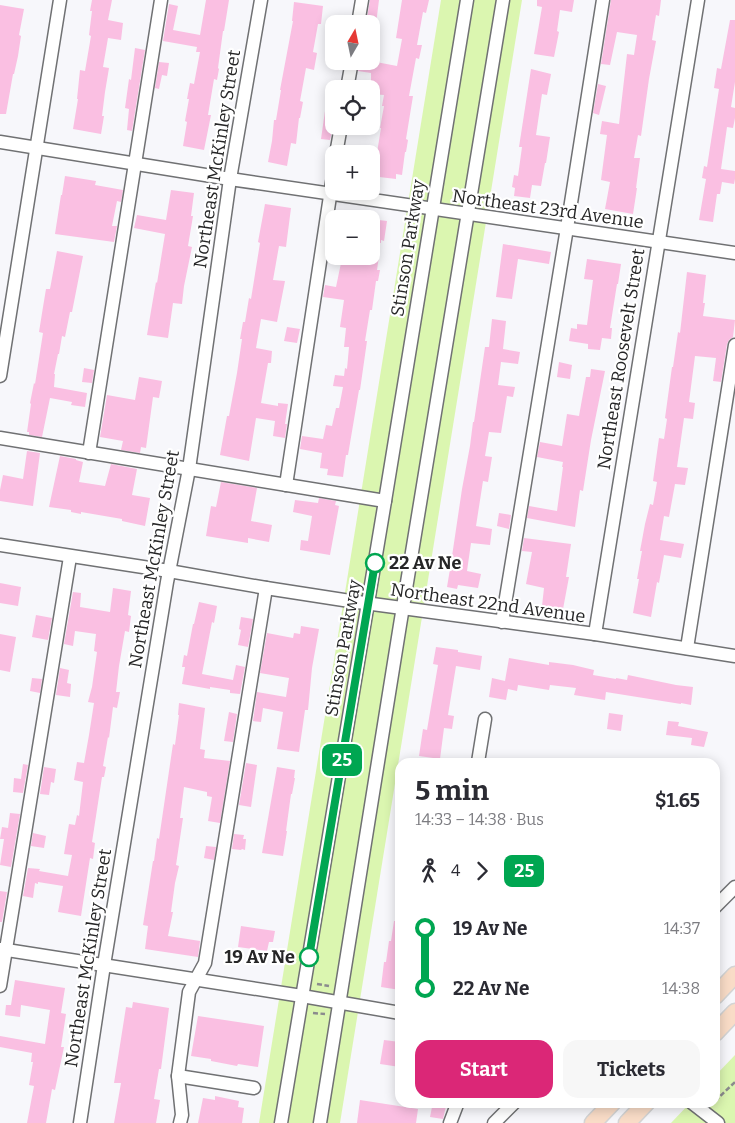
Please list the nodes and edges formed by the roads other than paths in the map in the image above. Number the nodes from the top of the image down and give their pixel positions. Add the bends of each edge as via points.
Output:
1 (60, 0) edge
2 (160, 0) edge
3 (261, 0) edge
4 (362, 0) edge
5 (466, 0) edge
6 (503, 0) edge
7 (603, 0) edge
8 (698, 0) edge
9 (360, 15) edge
10 (0, 142) edge
11 (35, 148) junction
12 (134, 163) junction
13 (230, 179) junction
14 (325, 192) edge
15 (329, 200) edge
16 (375, 200) edge
17 (432, 209) junction
18 (467, 214) junction
19 (567, 228) junction
20 (658, 243) junction
21 (735, 254) edge
22 (735, 345) edge
23 (0, 376) edge
24 (0, 438) edge
25 (89, 453) junction
26 (188, 469) junction
27 (286, 485) junction
28 (386, 501) junction
29 (0, 545) edge
30 (70, 557) junction
31 (169, 571) junction
32 (266, 588) junction
33 (368, 604) junction
34 (403, 609) junction
35 (502, 622) junction
36 (595, 634) junction
37 (687, 648) junction
38 (735, 656) edge
39 (485, 719) dead end
40 (479, 758) edge
41 (735, 887) edge
42 (720, 902) edge
43 (3, 950) edge
44 (104, 965) junction
45 (735, 975) edge
46 (196, 979) junction
47 (0, 986) edge
48 (720, 991) edge
49 (302, 996) junction
50 (339, 1002) junction
51 (395, 1012) edge
52 (735, 1012) edge
53 (720, 1028) edge
54 (178, 1076) junction
55 (254, 1088) dead end
56 (456, 1108) edge
57 (509, 1108) edge
58 (607, 1108) edge
59 (641, 1108) edge
60 (699, 1108) edge
61 (80, 1123) edge
62 (180, 1123) edge
63 (281, 1123) edge
64 (320, 1123) edge
65 (450, 1123) edge
66 (494, 1123) edge
67 (593, 1123) edge
68 (627, 1123) edge
69 (718, 1123) edge

1 - 11 street
2 - 12 street
3 - 13 street, Northeast McKinley Street
4 - 9 street
5 - 17 street, Stinson Parkway
6 - 18 street
7 - 19 street
8 - 20 street, Northeast Roosevelt Street
10 - 11 street, Northeast 23rd Avenue
11 - 12 street, Northeast 23rd Avenue
11 - 23 street
12 - 13 street, Northeast 23rd Avenue
12 - 25 street
13 - 14 street, Northeast 23rd Avenue
13 - 26 street, Northeast McKinley Street
15 - 27 street
16 - 17 street, Northeast 23rd Avenue
17 - 18 street, Northeast 23rd Avenue
17 - 28 street, Stinson Parkway
18 - 19 street, Northeast 23rd Avenue
18 - 34 street
19 - 20 street, Northeast 23rd Avenue
19 - 35 street
20 - 21 street, Northeast 23rd Avenue
20 - 36 street, Northeast Roosevelt Street
22 - 37 street
24 - 25 street
25 - 26 street
26 - 27 street
26 - 31 street, Northeast McKinley Street
27 - 28 street
28 - 33 street, Stinson Parkway
29 - 30 street, Northeast 22nd Avenue
30 - 31 street, Northeast 22nd Avenue
30 - 43 street
31 - 32 street, Northeast 22nd Avenue
31 - 44 street, Northeast McKinley Street
32 - 33 street, Northeast 22nd Avenue
32 - 46 street via 205,963
33 - 34 street, Northeast 22nd Avenue
33 - 49 street, Stinson Parkway
34 - 35 street, Northeast 22nd Avenue
34 - 50 street
35 - 36 street, Northeast 22nd Avenue
36 - 37 street, Northeast 22nd Avenue
37 - 38 street, Northeast 22nd Avenue
39 - 40 street
41 - 42 street
43 - 44 street
43 - 47 street
44 - 46 street
44 - 61 street, Northeast McKinley Street
45 - 48 main road
46 - 49 street
46 - 54 street via 189,992
49 - 50 street
49 - 63 street, Stinson Parkway
50 - 51 street
50 - 64 street
52 - 53 main road
54 - 55 street
54 - 62 street
56 - 65 street
57 - 66 street
58 - 67 main road
59 - 68 main road
60 - 69 street

